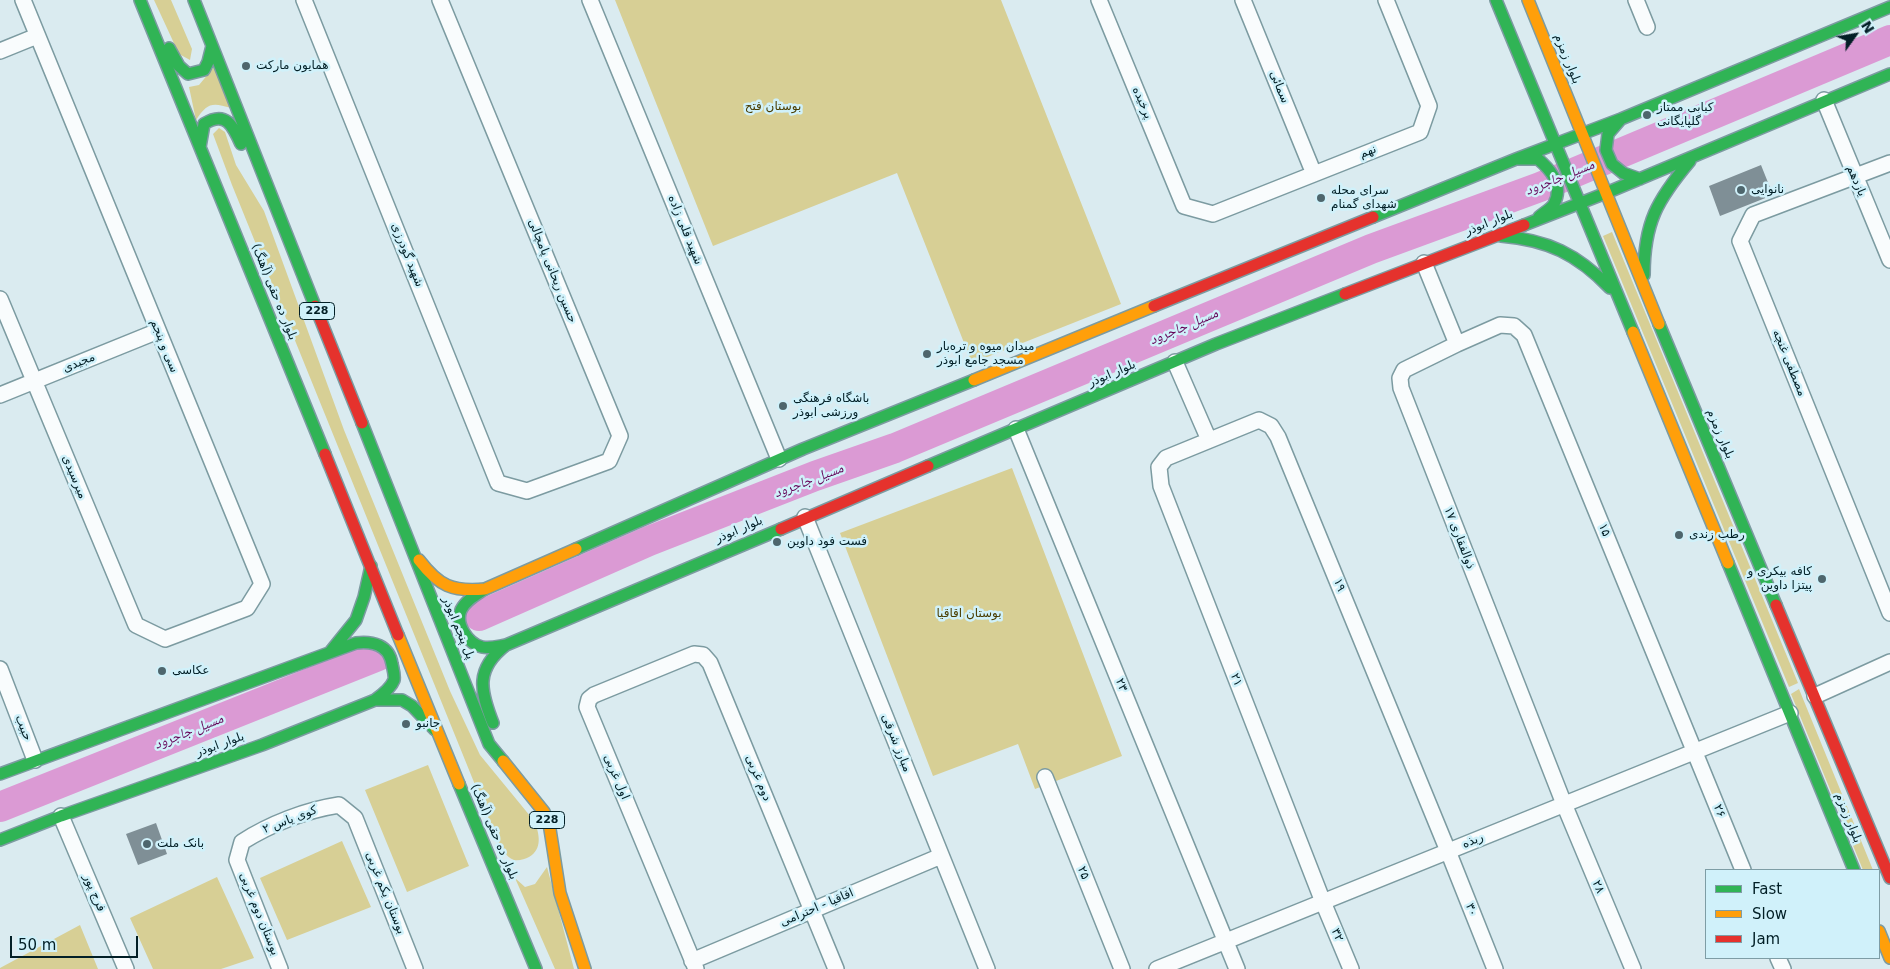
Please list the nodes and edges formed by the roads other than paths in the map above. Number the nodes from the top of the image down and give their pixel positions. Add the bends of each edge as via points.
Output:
1 (23, 0) edge
2 (194, 0) edge
3 (304, 0) edge
4 (440, 0) edge
5 (590, 0) edge
6 (1099, 0) edge
7 (1243, 0) edge
8 (1386, 0) edge
9 (1496, 0) edge
10 (1528, 0) edge
11 (1636, 0) edge
12 (141, 3) edge
13 (1890, 8) edge
14 (1647, 27) dead end
15 (38, 36) junction
16 (212, 46) junction
17 (0, 51) edge
18 (1890, 74) edge
19 (1824, 100) junction
20 (1621, 119) junction
21 (1582, 134) junction
22 (1555, 144) junction
23 (200, 147) junction
24 (1694, 156) junction
25 (1516, 160) junction
26 (1890, 163) edge
27 (1314, 174) junction
28 (1855, 177) junction
29 (1640, 179) junction
30 (265, 182) junction
31 (1606, 192) junction
32 (1579, 202) junction
33 (1184, 206) joint
34 (1539, 218) junction
35 (1495, 236) junction
36 (1890, 260) edge
37 (1424, 263) junction
38 (1645, 291) junction
39 (0, 299) edge
40 (1619, 299) junction
41 (1500, 325) joint
42 (158, 331) junction
43 (1457, 344) junction
44 (1175, 362) junction
45 (33, 382) junction
46 (0, 395) edge
47 (1016, 430) junction
48 (1209, 440) junction
49 (1166, 458) joint
50 (779, 459) junction
51 (527, 491) joint
52 (805, 517) junction
53 (413, 551) junction
54 (371, 566) junction
55 (485, 589) junction
56 (1890, 613) edge
57 (165, 639) joint
58 (506, 645) junction
59 (328, 654) junction
60 (694, 654) joint
61 (1890, 662) edge
62 (0, 669) edge
63 (1815, 696) junction
64 (375, 700) junction
65 (1790, 713) junction
66 (439, 735) junction
67 (1695, 751) junction
68 (35, 760) junction
69 (511, 770) junction
70 (0, 774) edge
71 (1045, 777) dead end
72 (1564, 804) junction
73 (61, 816) junction
74 (355, 818) joint
75 (0, 840) edge
76 (1448, 851) junction
77 (942, 856) junction
78 (237, 860) joint
79 (1743, 869) edge
80 (1854, 869) edge
81 (1890, 878) edge
82 (1323, 902) junction
83 (813, 910) junction
84 (1880, 933) edge
85 (1226, 941) junction
86 (1890, 958) edge
87 (694, 965) edge
88 (126, 969) edge
89 (280, 969) edge
90 (416, 969) edge
91 (536, 969) edge
92 (585, 969) edge
93 (836, 969) edge
94 (987, 969) edge
95 (1122, 969) edge
96 (1157, 969) edge
97 (1237, 969) edge
98 (1351, 969) edge
99 (1495, 969) edge
100 (1633, 969) edge

1 - 15 street, سی و پنجم
2 - 16 main road, 228
3 - 51 street, شهید گودرزی via 498,483
4 - 51 street, حسین ریحانی پامچالی via 620,436 609,460
5 - 50 street, شهید قلی زاده
6 - 33 street, پرخیده
7 - 27 street, سمائی
8 - 27 street, نهم via 1429,106 1420,132
9 - 22 main road, بلوار زمزم
10 - 21 main road, بلوار زمزم
11 - 14 street
12 - 16 main road via 158,23 170,51 188,74 198,74 205,69
12 - 23 main road, بلوار ده حقی (آهنگ)
13 - 20 main road
15 - 17 street
15 - 42 street, سی و پنجم
16 - 30 main road, 228
18 - 19 main road, بلوار ابوذر
19 - 24 main road, بلوار ابوذر
19 - 28 street, یازدهم
20 - 21 main road
20 - 29 main road via 1608,134 1606,150 1612,164 1623,173
21 - 22 main road
21 - 31 main road, بلوار زمزم
22 - 25 main road
22 - 32 main road, بلوار زمزم
23 - 30 main road via 204,124 220,117 236,130
23 - 54 main road, بلوار ده حقی (آهنگ)
24 - 29 main road, بلوار ابوذر
24 - 38 main road via 1659,199 1649,226 1644,243
25 - 34 main road via 1538,159 1551,170 1558,187 1554,204
25 - 50 main road
26 - 28 street, مصطفی غنچه
27 - 33 street, نهم via 1213,214
28 - 36 street, یازدهم
28 - 56 street, مصطفی غنچه via 1753,215 1740,241
29 - 31 main road, بلوار ابوذر
30 - 53 main road, 228
31 - 32 main road, بلوار ابوذر
31 - 38 main road, بلوار زمزم
32 - 34 main road, بلوار ابوذر
32 - 40 main road, بلوار زمزم
34 - 35 main road, بلوار ابوذر
35 - 37 main road, بلوار ابوذر
35 - 40 main road via 1521,237 1562,249 1596,272
37 - 43 street
37 - 44 main road, بلوار ابوذر
38 - 63 main road, بلوار زمزم
39 - 45 street, میرسیدی
40 - 65 main road, بلوار زمزم
41 - 43 street, ذوالفقاری ۱۷
41 - 67 street, ۱۵ via 1514,326 1524,335
42 - 45 street, مجیدی
42 - 57 street, سی و پنجم via 262,584 247,608
43 - 72 street, ذوالفقاری ۱۷ via 1404,370 1400,378 1401,388
44 - 47 main road, بلوار ابوذر
44 - 48 street
45 - 46 street, مجیدی
45 - 57 street, میرسیدی via 136,625
47 - 52 main road, بلوار ابوذر
47 - 85 street, ۲۳
48 - 49 street, ۱۹
48 - 76 street, ۱۹ via 1259,420 1278,436
49 - 82 street, ۲۱ via 1159,467 1161,486
50 - 55 main road
52 - 58 main road, بلوار ابوذر
52 - 77 street, مبارز شرقی
53 - 55 main road via 437,581 450,589
53 - 69 main road, پل پنجم ابوذر / 228 via 489,744
54 - 59 main road via 358,615
54 - 66 main road, بلوار ده حقی (آهنگ)
55 - 58 main road via 467,602 460,614 462,630 473,644 485,648
58 - 69 main road, بلوار ابوذر via 491,657 485,670 483,696
59 - 64 main road via 369,641 387,650 393,662 393,682
59 - 68 main road
60 - 83 street, دوم غربی via 703,655 710,663
60 - 87 street, اول غربی via 594,696 589,699 587,707
61 - 63 street
62 - 68 street, حبیب
63 - 81 main road, بلوار زمزم
64 - 66 main road, بلوار ابوذر via 402,700 421,714
64 - 73 main road, بلوار ابوذر via 262,745
65 - 67 street, ربذه
65 - 80 main road, بلوار زمزم
66 - 91 main road, بلوار ده حقی (آهنگ)
67 - 72 street, ربذه
67 - 79 street, ۲۶
68 - 70 main road
69 - 92 main road, 228 via 549,823 560,893
71 - 95 street, ۲۵
72 - 76 street, ربذه
72 - 100 street, ۲۸
73 - 75 main road, بلوار ابوذر
73 - 88 street, فرج پور
74 - 78 street, کوی یاس ۲ via 339,804 320,808 257,832 242,842
74 - 90 street, بوستان یکم غربی
76 - 82 street, ربذه
76 - 99 street, ۳۰
77 - 83 street, اقاقیا - احترامی
77 - 94 street, مبارز شرقی
78 - 89 street, بوستان دوم غربی
82 - 85 street, ربذه
82 - 98 street, ۳۲
83 - 87 street, اقاقیا - احترامی
83 - 93 street, دوم غربی
84 - 86 main road
85 - 96 street, ربذه
85 - 97 street, ۲۳

